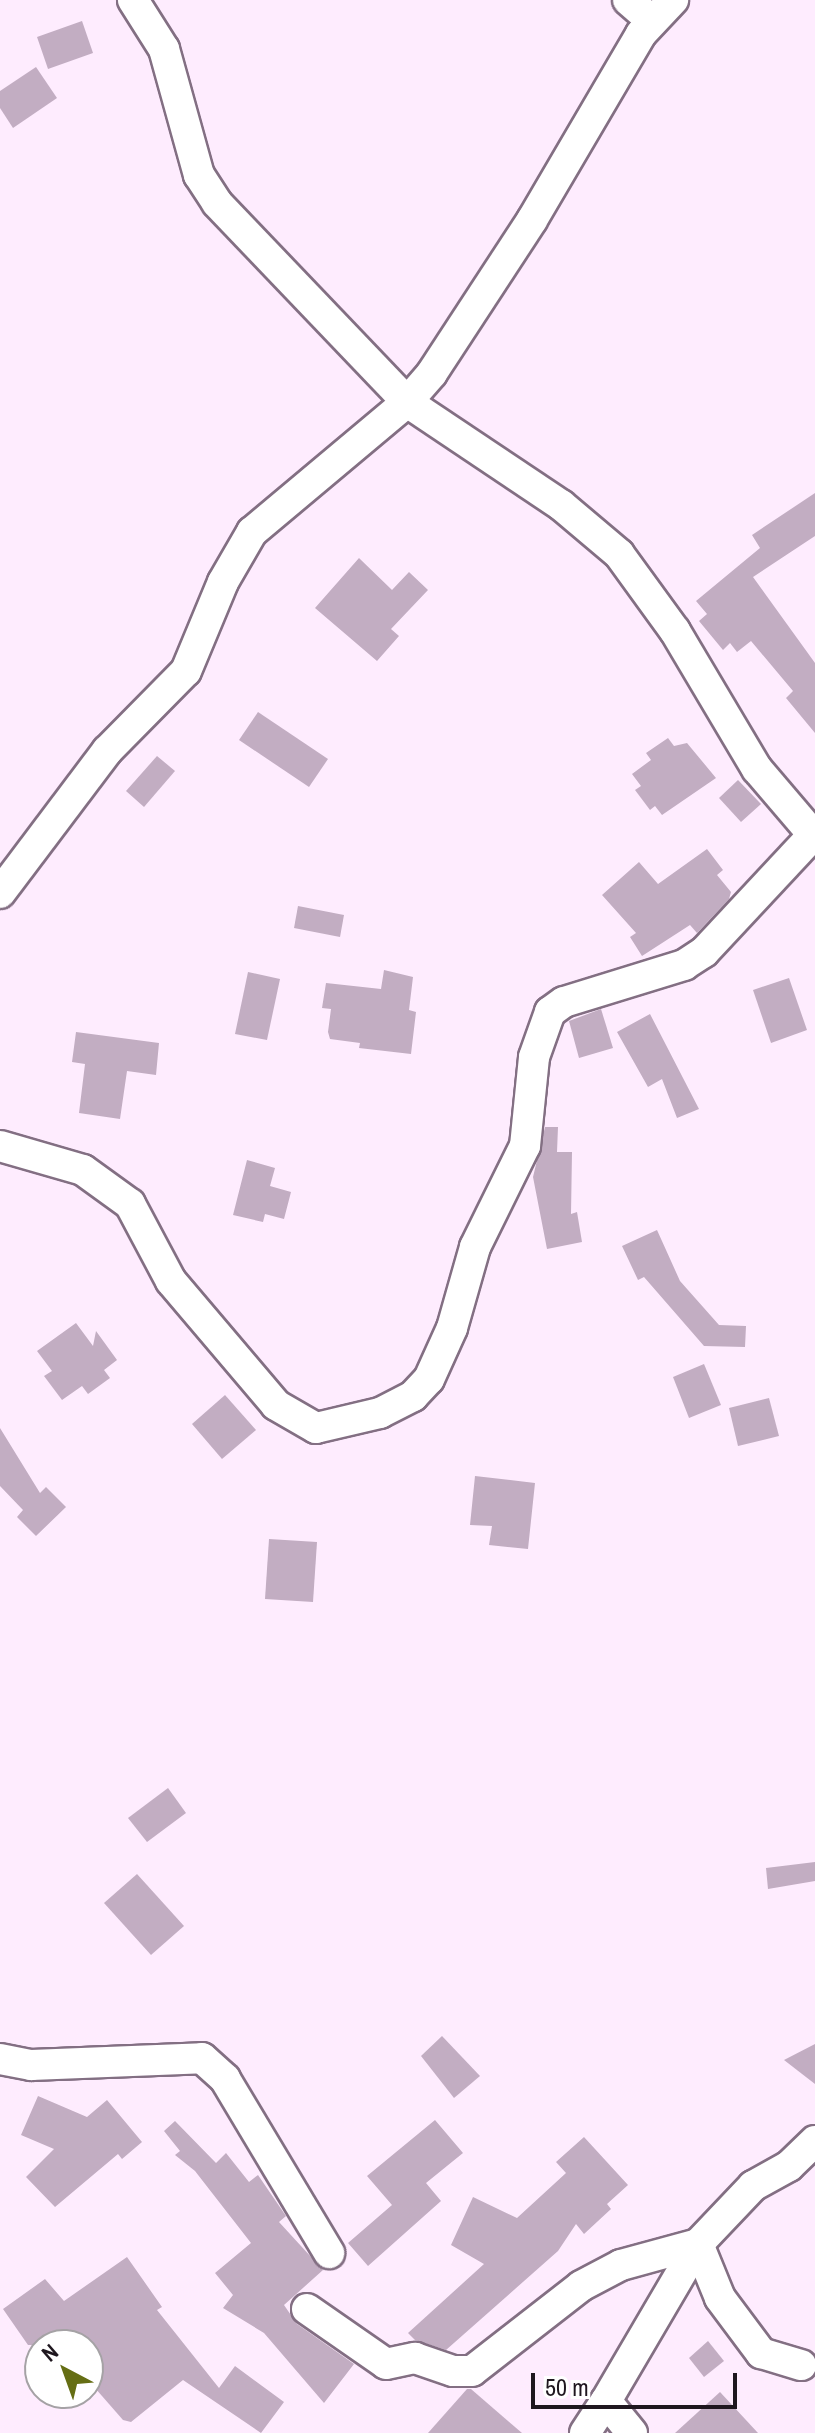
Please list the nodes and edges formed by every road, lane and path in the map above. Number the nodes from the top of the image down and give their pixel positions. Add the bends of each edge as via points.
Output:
1 (133, 0) edge
2 (628, 0) edge
3 (662, 10) edge
4 (407, 402) junction
5 (814, 837) edge
6 (0, 893) edge
7 (0, 1146) edge
8 (0, 2059) edge
9 (815, 2141) edge
10 (698, 2244) junction
11 (329, 2253) dead end
12 (307, 2309) dead end
13 (801, 2365) dead end
14 (606, 2401) junction
15 (585, 2433) edge
16 (632, 2433) edge

1 - 4 street via 164,49 199,175 217,203
2 - 3 street
3 - 4 street via 532,220 432,373
4 - 5 street via 561,505 619,554 675,631 757,769
4 - 6 street via 252,532 223,582 186,671 107,751
5 - 7 street via 704,952 684,965 585,995 550,1012 534,1057 525,1146 475,1247 452,1328 429,1379 413,1396 380,1413 316,1428 276,1405 171,1281 130,1204 83,1170
8 - 11 street via 31,2065 202,2058 225,2079
9 - 10 street via 789,2166 753,2186
10 - 12 street via 621,2265 581,2286 472,2371 453,2371 415,2358 386,2364
10 - 13 street via 720,2298 761,2353
10 - 14 street
14 - 15 street
14 - 16 street

